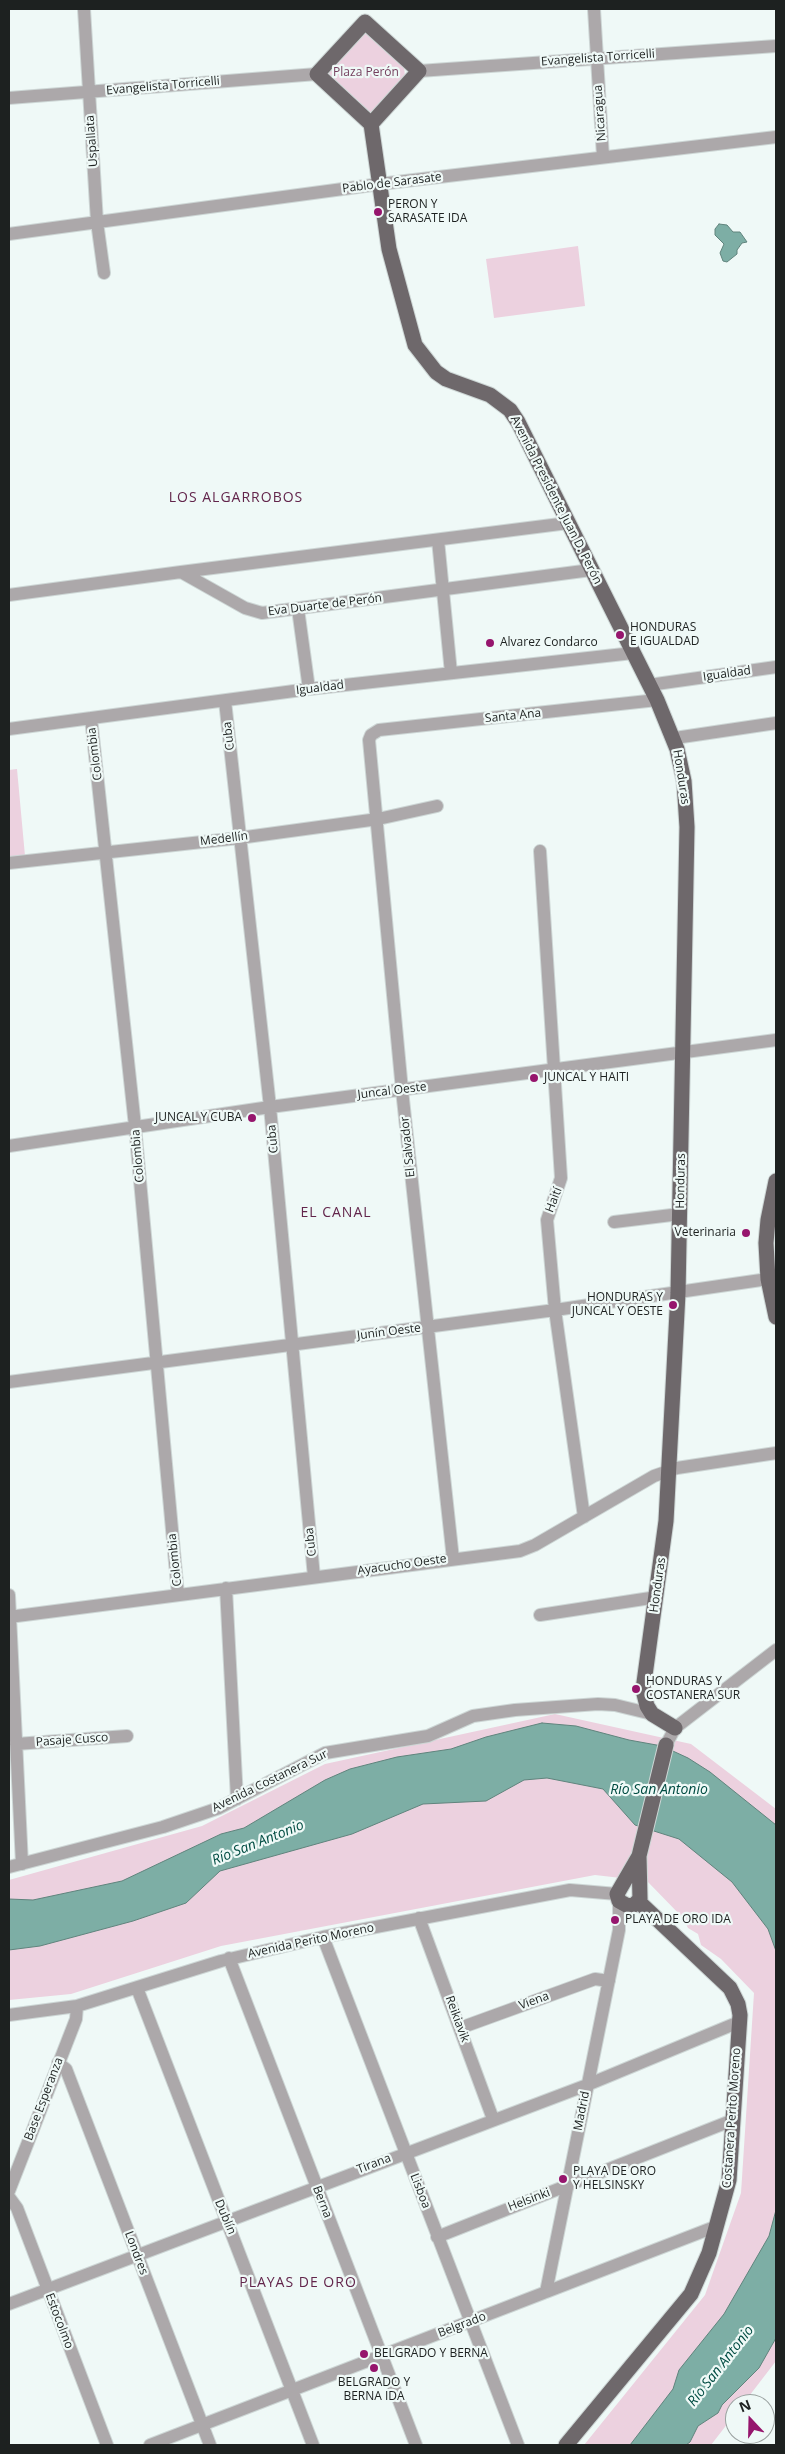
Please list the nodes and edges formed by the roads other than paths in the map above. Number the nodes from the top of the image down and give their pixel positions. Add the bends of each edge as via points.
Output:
1 (84, 9) edge
2 (594, 9) edge
3 (365, 15) edge
4 (776, 46) edge
5 (596, 58) junction
6 (419, 71) junction
7 (317, 74) junction
8 (89, 92) junction
9 (9, 98) edge
10 (371, 124) junction
11 (776, 136) edge
12 (603, 157) junction
13 (380, 184) junction
14 (97, 222) junction
15 (9, 234) edge
16 (104, 273) dead end
17 (568, 523) junction
18 (438, 540) junction
19 (591, 570) junction
20 (181, 572) junction
21 (443, 590) junction
22 (9, 595) edge
23 (298, 610) junction
24 (633, 653) junction
25 (776, 667) edge
26 (451, 674) junction
27 (649, 685) junction
28 (309, 689) junction
29 (657, 700) junction
30 (225, 701) junction
31 (91, 718) junction
32 (776, 723) edge
33 (9, 729) edge
34 (370, 735) joint
35 (674, 738) junction
36 (437, 806) dead end
37 (378, 819) junction
38 (240, 838) junction
39 (540, 852) dead end
40 (107, 853) junction
41 (9, 863) edge
42 (776, 1040) edge
43 (683, 1054) junction
44 (554, 1071) junction
45 (402, 1090) junction
46 (270, 1107) junction
47 (135, 1126) junction
48 (9, 1146) edge
49 (776, 1181) edge
50 (680, 1214) junction
51 (614, 1222) dead end
52 (768, 1279) junction
53 (678, 1293) junction
54 (555, 1310) junction
55 (776, 1317) edge
56 (427, 1327) junction
57 (292, 1344) junction
58 (155, 1362) junction
59 (9, 1382) edge
60 (776, 1453) edge
61 (668, 1471) junction
62 (584, 1516) junction
63 (453, 1558) junction
64 (314, 1578) junction
65 (226, 1588) junction
66 (9, 1595) edge
67 (178, 1595) junction
68 (657, 1597) junction
69 (540, 1615) dead end
70 (9, 1617) edge
71 (776, 1650) edge
72 (652, 1714) junction
73 (675, 1728) junction
74 (127, 1736) dead end
75 (16, 1744) junction
76 (666, 1745) joint
77 (237, 1798) junction
78 (640, 1852) junction
79 (22, 1864) junction
80 (9, 1867) edge
81 (619, 1894) junction
82 (637, 1899) junction
83 (419, 1918) junction
84 (619, 1930) junction
85 (322, 1937) junction
86 (229, 1958) junction
87 (609, 1981) junction
88 (137, 1988) junction
89 (77, 2006) junction
90 (9, 2015) edge
91 (739, 2022) junction
92 (460, 2028) junction
93 (58, 2063) junction
94 (587, 2085) junction
95 (493, 2119) junction
96 (733, 2120) junction
97 (405, 2152) junction
98 (568, 2185) junction
99 (316, 2186) junction
100 (9, 2191) edge
101 (9, 2197) edge
102 (226, 2221) junction
103 (717, 2226) junction
104 (437, 2236) junction
105 (136, 2255) junction
106 (47, 2289) junction
107 (546, 2292) junction
108 (9, 2304) edge
109 (471, 2322) junction
110 (382, 2356) junction
111 (291, 2389) junction
112 (202, 2424) junction
113 (107, 2445) edge
114 (150, 2445) edge
115 (210, 2445) edge
116 (313, 2445) edge
117 (416, 2445) edge
118 (518, 2445) edge
119 (566, 2445) edge

1 - 8 street, Uspallata
2 - 5 street, Nicaragua
3 - 6 main road
3 - 7 main road
4 - 5 street, Evangelista Torricelli
5 - 6 street, Evangelista Torricelli
5 - 12 street, Nicaragua
6 - 10 main road
7 - 8 street, Evangelista Torricelli
7 - 10 main road
8 - 9 street, Evangelista Torricelli
8 - 14 street, Uspallata
10 - 13 main road, Avenida Presidente Juan D. Perón
11 - 12 street, Pablo de Sarasate
12 - 13 street, Pablo de Sarasate
13 - 14 street, Pablo de Sarasate
13 - 17 main road, Avenida Presidente Juan D. Perón via 389,249 415,345 429,365 446,379 490,395 510,410
14 - 15 street, Pablo de Sarasate
14 - 16 street, Uspallata
17 - 18 street
17 - 19 main road, Avenida Presidente Juan D. Perón
18 - 20 street
18 - 21 street
19 - 21 street, Eva Duarte de Perón
19 - 24 main road, Avenida Presidente Juan D. Perón
20 - 22 street
20 - 23 street, Eva Duarte de Perón via 252,611
21 - 23 street, Eva Duarte de Perón
21 - 26 street
23 - 28 street
24 - 26 street, Igualdad
24 - 27 main road, Avenida Presidente Juan D. Perón
25 - 27 street, Igualdad
26 - 28 street, Igualdad
27 - 29 main road, Honduras
28 - 30 street, Igualdad
29 - 34 street, Santa Ana via 379,730
29 - 35 main road, Honduras
30 - 31 street, Igualdad
30 - 38 street, Cuba
31 - 33 street, Igualdad
31 - 40 street, Colombia
32 - 35 street
34 - 37 street, El Salvador via 368,746
35 - 43 main road, Honduras via 684,781 686,812
36 - 37 street, Medellín
37 - 38 street, Medellín
37 - 45 street, El Salvador
38 - 40 street, Medellín
38 - 46 street, Cuba
39 - 44 street, Haití
40 - 41 street, Medellín
40 - 47 street, Colombia
42 - 43 street, Juncal Oeste
43 - 44 street, Juncal Oeste
43 - 50 main road, Honduras
44 - 45 street, Juncal Oeste
44 - 54 street, Haití via 561,1178 547,1220
45 - 46 street, Juncal Oeste
45 - 56 street, El Salvador
46 - 47 street, Juncal Oeste
46 - 57 street, Cuba
47 - 48 street, Juncal Oeste
47 - 58 street, Colombia
49 - 52 main road via 766,1231
50 - 51 street
50 - 53 main road, Honduras
52 - 53 street, Junín Oeste
52 - 55 main road
53 - 54 street, Junín Oeste
53 - 61 main road, Honduras
54 - 56 street, Junín Oeste
54 - 62 street, Haití
56 - 57 street, Junín Oeste
56 - 63 street, El Salvador
57 - 58 street, Junín Oeste
57 - 64 street, Cuba
58 - 59 street, Junín Oeste
58 - 67 street, Colombia
60 - 61 street, Ayacucho Oeste
61 - 62 street, Ayacucho Oeste
61 - 68 main road, Honduras
62 - 63 street, Ayacucho Oeste via 520,1551
63 - 64 street, Ayacucho Oeste
64 - 65 street, Ayacucho Oeste
65 - 67 street, Ayacucho Oeste
65 - 77 street
66 - 70 street
67 - 70 street, Ayacucho Oeste
68 - 69 street
68 - 72 main road, Honduras via 643,1690
70 - 75 street
71 - 73 street
72 - 73 main road
72 - 77 street, Avenida Costanera Sur via 598,1704 473,1716 428,1736 324,1753
73 - 76 street
74 - 75 street, Pasaje Cusco
75 - 79 street
76 - 78 main road
77 - 79 street, Avenida Costanera Sur via 219,1808 162,1827
78 - 81 main road
78 - 82 main road
79 - 80 street, Avenida Costanera Sur
81 - 82 main road via 628,1906
81 - 82 main road via 630,1883
81 - 83 street, Avenida Perito Moreno via 576,1890
81 - 84 street, Madrid
82 - 84 street, Madrid
82 - 91 main road, Costanera Perito Moreno via 730,1988 738,2004
83 - 85 street, Avenida Perito Moreno
83 - 92 street, Reikiavik
84 - 87 street, Madrid
85 - 86 street, Avenida Perito Moreno
85 - 97 street, Lisboa
86 - 88 street, Avenida Perito Moreno
86 - 99 street, Berna
87 - 92 street, Viena via 595,1980
87 - 94 street, Madrid
88 - 89 street, Avenida Perito Moreno
88 - 102 street, Dublín
89 - 90 street, Avenida Perito Moreno
89 - 93 street, Base Esperanza via 76,2019
91 - 94 street, Tirana
91 - 96 main road, Costanera Perito Moreno
92 - 95 street, Reikiavik
93 - 100 street, Base Esperanza
93 - 105 street, Londres via 66,2069
94 - 95 street, Tirana
94 - 98 street, Madrid
95 - 97 street, Tirana
96 - 98 street, Helsinki
96 - 103 main road, Costanera Perito Moreno via 729,2180
97 - 99 street, Tirana
97 - 104 street, Lisboa
98 - 104 street, Helsinki
98 - 107 street, Madrid
99 - 102 street, Tirana
99 - 110 street, Berna
101 - 106 street, Estocolmo via 17,2208
102 - 105 street, Tirana
102 - 111 street, Dublín
103 - 107 street, Belgrado
103 - 119 main road, Costanera Perito Moreno via 691,2294
104 - 109 street, Lisboa
105 - 106 street, Tirana
105 - 112 street, Londres
106 - 108 street, Tirana
106 - 113 street, Estocolmo
107 - 109 street, Belgrado
109 - 110 street, Belgrado
109 - 118 street, Lisboa
110 - 111 street, Belgrado
110 - 117 street, Berna
111 - 112 street, Belgrado
111 - 116 street, Dublín
112 - 114 street, Belgrado
112 - 115 street, Londres

